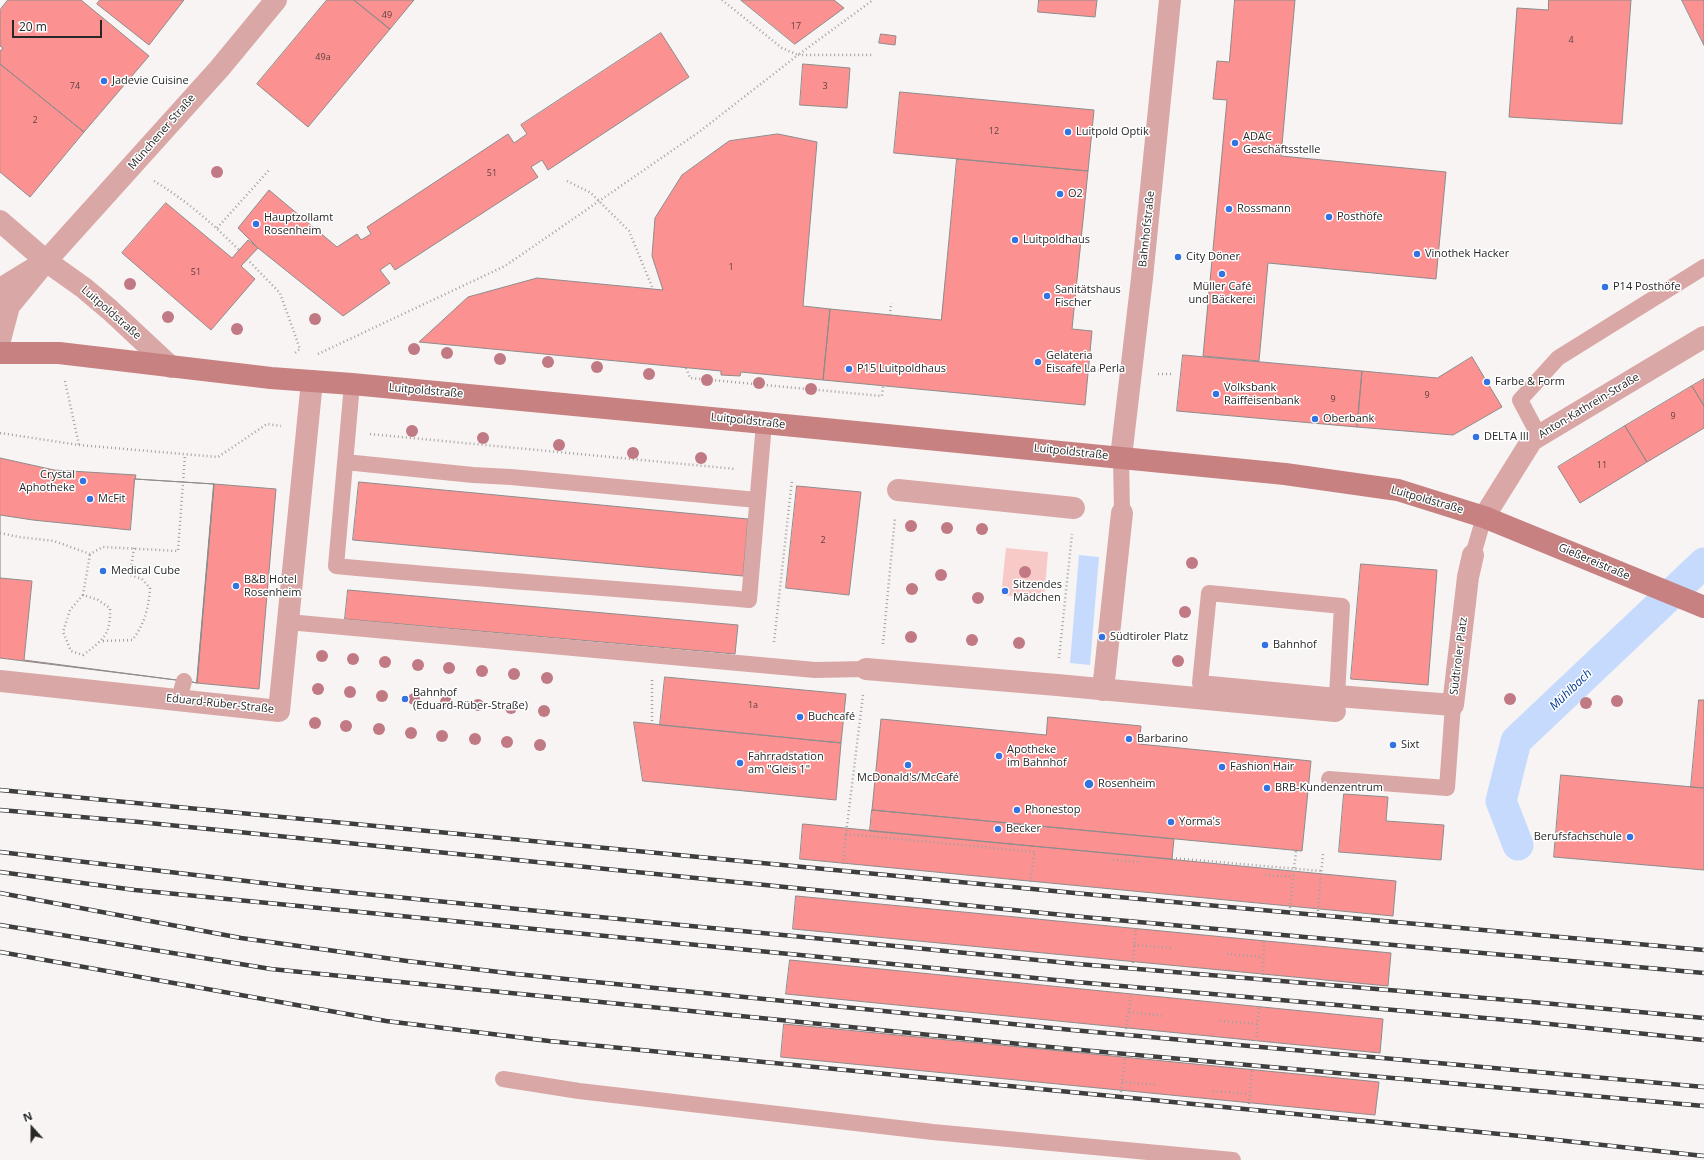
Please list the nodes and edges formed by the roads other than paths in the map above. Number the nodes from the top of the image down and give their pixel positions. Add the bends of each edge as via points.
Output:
1 (1170, 0) edge
2 (269, 2) edge
3 (0, 222) edge
4 (46, 261) junction
5 (1704, 267) edge
6 (0, 289) edge
7 (1704, 337) edge
8 (0, 340) edge
9 (0, 353) edge
10 (171, 367) junction
11 (312, 381) junction
12 (352, 384) junction
13 (764, 422) junction
14 (1540, 436) junction
15 (1120, 457) junction
16 (345, 462) junction
17 (898, 490) road end
18 (757, 500) junction
19 (1074, 508) road end
20 (1122, 513) joint
21 (1484, 517) junction
22 (1473, 555) joint
23 (1704, 607) edge
24 (288, 622) junction
25 (873, 669) joint
26 (0, 681) edge
27 (1103, 690) junction
28 (1336, 703) junction
29 (1453, 704) junction
30 (1329, 779) dead end
31 (503, 1079) dead end
32 (1233, 1160) edge

1 - 15 street, Bahnhofstraße via 1142,278
2 - 4 street, Münchener Straße via 219,69
3 - 4 street, Luitpoldstraße
4 - 6 street, Münchener Straße
4 - 8 street, Münchener Straße via 9,306
4 - 10 street, Luitpoldstraße via 110,310
5 - 14 lane via 1558,358 1520,400
7 - 14 street, Anton-Kathrein-Straße
9 - 10 main road via 60,353
10 - 11 main road, Luitpoldstraße
11 - 12 main road, Luitpoldstraße
11 - 24 street, Eduard-Rüber-Straße
12 - 13 main road, Luitpoldstraße
12 - 16 lane
13 - 15 main road, Luitpoldstraße
13 - 18 lane
14 - 21 street, Anton-Kathrein-Straße via 1532,440
15 - 20 lane
15 - 21 main road, Luitpoldstraße via 1285,474 1398,490
16 - 18 lane via 473,476 511,477
16 - 18 lane via 336,566 433,575 749,600
17 - 19 street
20 - 27 street
21 - 22 lane, Südtiroler Platz
21 - 23 main road, Gießereistraße
22 - 29 street, Südtiroler Platz via 1466,592
24 - 25 lane via 816,670
24 - 26 street, Eduard-Rüber-Straße via 279,711 181,690
25 - 27 street, Südtiroler Platz
27 - 28 street, Südtiroler Platz
28 - 28 lane, Südtiroler Platz via 1342,606 1208,593 1200,683
28 - 29 street, Südtiroler Platz
29 - 30 lane via 1447,788
31 - 32 lane via 579,1091 933,1132

